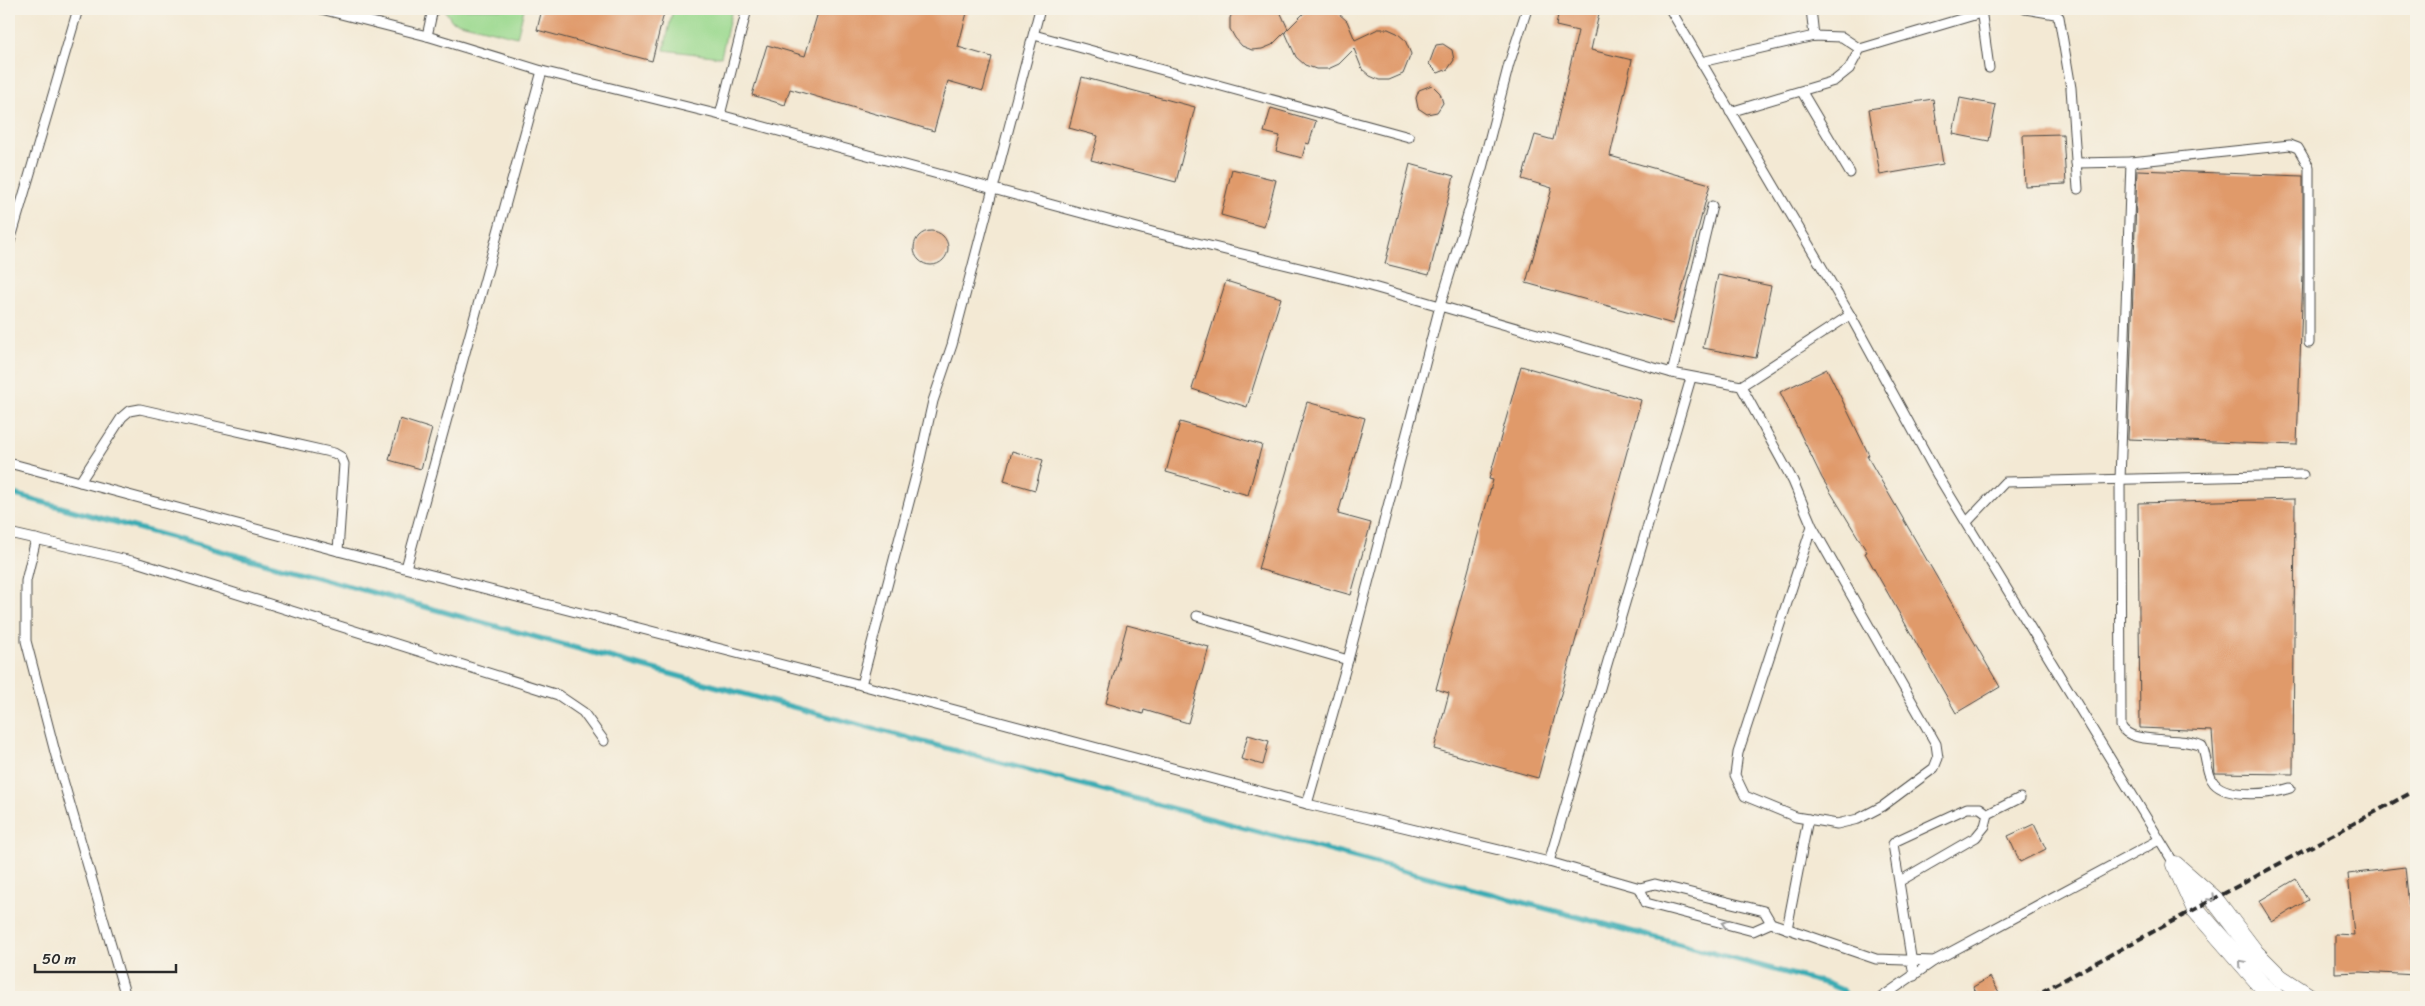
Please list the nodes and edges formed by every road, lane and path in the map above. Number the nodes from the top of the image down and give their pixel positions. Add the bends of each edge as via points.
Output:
1 (78, 9) edge
2 (321, 9) edge
3 (433, 9) edge
4 (747, 9) edge
5 (1040, 9) edge
6 (1527, 9) edge
7 (1670, 9) edge
8 (1811, 9) edge
9 (2025, 9) edge
10 (1981, 11) edge
11 (1034, 35) junction
12 (427, 36) junction
13 (1814, 36) junction
14 (1860, 49) junction
15 (1701, 62) junction
16 (1989, 68) dead end
17 (542, 71) junction
18 (1802, 92) junction
19 (1730, 112) junction
20 (720, 115) junction
21 (1409, 137) dead end
22 (2131, 162) junction
23 (2076, 164) junction
24 (1850, 173) dead end
25 (2078, 188) dead end
26 (991, 189) junction
27 (1712, 206) dead end
28 (9, 245) edge
29 (1440, 306) junction
30 (1850, 315) junction
31 (2309, 343) dead end
32 (1672, 373) junction
33 (1691, 378) junction
34 (1741, 386) junction
35 (9, 463) edge
36 (2303, 475) dead end
37 (2120, 480) junction
38 (80, 482) junction
39 (1966, 522) junction
40 (1812, 526) junction
41 (9, 533) edge
42 (36, 539) junction
43 (338, 551) junction
44 (406, 568) junction
45 (1197, 616) dead end
46 (1348, 660) junction
47 (861, 685) junction
48 (604, 741) dead end
49 (2290, 788) dead end
50 (2020, 798) dead end
51 (1307, 804) junction
52 (1988, 814) junction
53 (1808, 819) junction
54 (2159, 840) junction
55 (1549, 862) junction
56 (2176, 865) junction
57 (1900, 881) junction
58 (1640, 888) junction
59 (1771, 923) junction
60 (1787, 929) junction
61 (1912, 960) junction
62 (1934, 960) junction
63 (1914, 976) junction
64 (126, 997) edge
65 (1882, 997) edge
66 (2276, 997) edge
67 (2309, 997) edge

1 - 28 lane
2 - 12 lane
3 - 12 lane
4 - 20 lane
5 - 11 lane
6 - 29 lane via 1508,64 1482,168
7 - 15 lane
8 - 13 lane
9 - 23 lane via 2059,17 2072,88
10 - 14 lane
10 - 16 lane
11 - 21 lane
11 - 26 lane
12 - 17 lane
13 - 14 lane via 1842,37
13 - 15 lane
14 - 18 lane via 1849,69 1834,82
15 - 19 lane
17 - 20 lane
17 - 44 lane
18 - 19 lane
18 - 24 lane
19 - 30 lane
20 - 26 lane
22 - 23 lane
22 - 31 lane via 2290,145 2298,148 2309,167
22 - 37 lane
23 - 25 lane
26 - 29 lane
26 - 47 lane
27 - 32 lane
29 - 32 lane
29 - 46 lane
30 - 34 lane
30 - 39 lane
32 - 33 lane
33 - 34 lane
33 - 55 lane
34 - 40 lane via 1793,480
35 - 38 lane
36 - 37 lane
37 - 39 lane via 2005,482
37 - 49 lane via 2121,726 2124,732 2135,738 2183,740 2202,746 2210,776 2221,788 2264,794
38 - 43 lane
38 - 43 lane via 129,411 140,410 334,453 344,464
39 - 54 lane
40 - 53 lane via 1738,753 1735,775 1745,796
40 - 53 lane via 1936,744 1938,758 1934,768 1883,806 1858,819 1837,824
41 - 42 lane
42 - 48 lane via 136,562 558,695 583,712
42 - 64 lane via 26,581 26,641
43 - 44 lane
44 - 47 lane
45 - 46 lane
46 - 51 lane
47 - 51 lane
50 - 52 lane
51 - 55 lane
52 - 57 lane via 1985,826 1976,837
52 - 57 lane via 1980,808 1967,808 1896,841 1893,848
53 - 60 lane
54 - 56 lane
54 - 62 lane
55 - 58 lane
66 -> 56 street via 2196,910
56 -> 67 street via 2214,899 2255,953 2280,978
57 - 61 lane
58 - 59 lane via 1655,884 1764,911
59 -> 58 lane via 1753,931 1646,903
59 - 60 lane
60 - 61 lane via 1876,959
61 - 62 lane
61 - 63 lane
62 - 63 lane
63 - 65 lane

